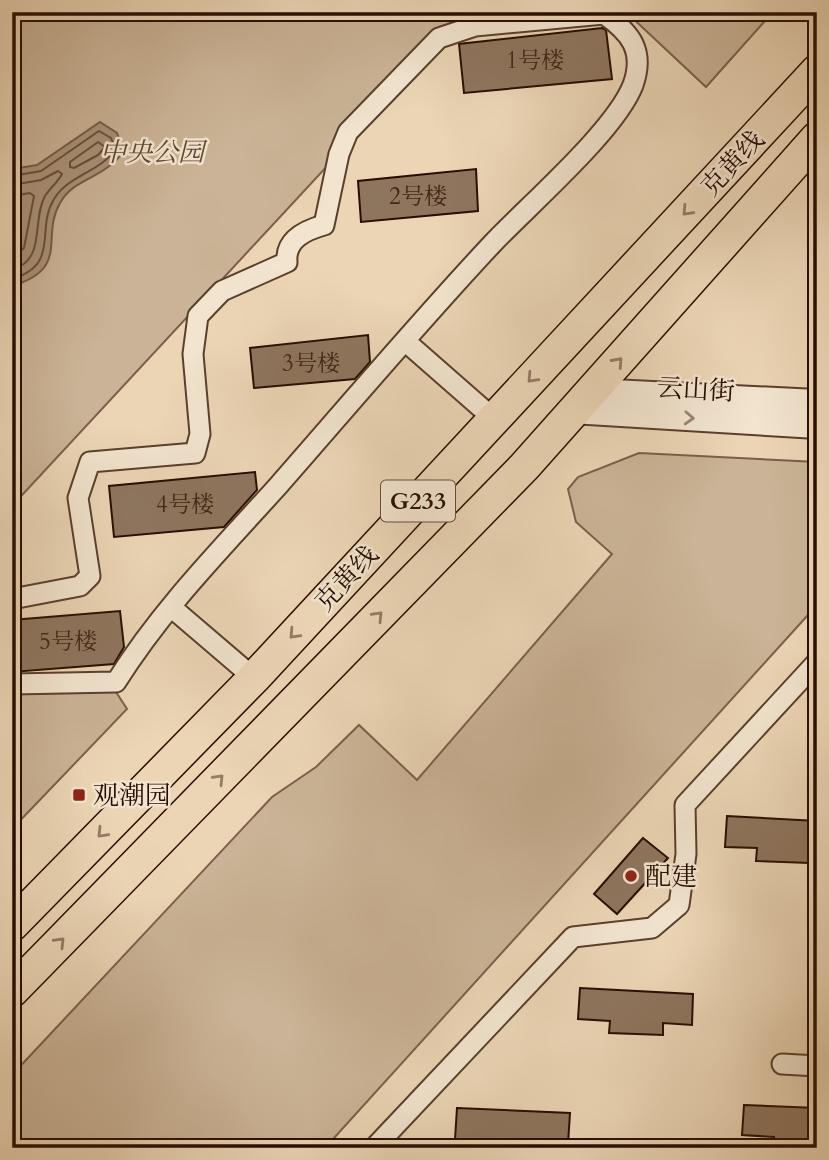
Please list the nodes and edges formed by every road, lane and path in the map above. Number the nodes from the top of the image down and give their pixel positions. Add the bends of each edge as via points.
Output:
1 (817, 71) edge
2 (817, 138) edge
3 (405, 341) junction
4 (582, 401) junction
5 (817, 402) edge
6 (494, 419) junction
7 (817, 426) edge
8 (12, 600) edge
9 (171, 607) junction
10 (817, 662) edge
11 (254, 678) junction
12 (12, 684) edge
13 (12, 925) edge
14 (12, 990) edge
15 (782, 1064) dead end
16 (817, 1066) edge
17 (374, 1148) edge

1 -> 6 highway, 克黄线 / G233
4 -> 2 highway, 克黄线 / G233
3 - 6 street
3 - 8 street via 613,119 633,85 638,56 628,32 604,14 475,26 439,38 348,132 324,225 304,231 293,241 287,262 222,291 198,316 193,354 200,434 195,453 90,462 78,498 90,576 80,586
3 - 9 street
4 - 5 street, 云山街
4 -> 7 street, 云山街
14 -> 4 highway, 克黄线 / G233 via 524,467
6 -> 11 highway, 克黄线 / G233
9 - 11 street
9 - 12 street via 116,682
10 - 17 street via 685,804 686,855 679,905 652,928 573,937
11 -> 13 highway, 克黄线 / G233
15 - 16 street

